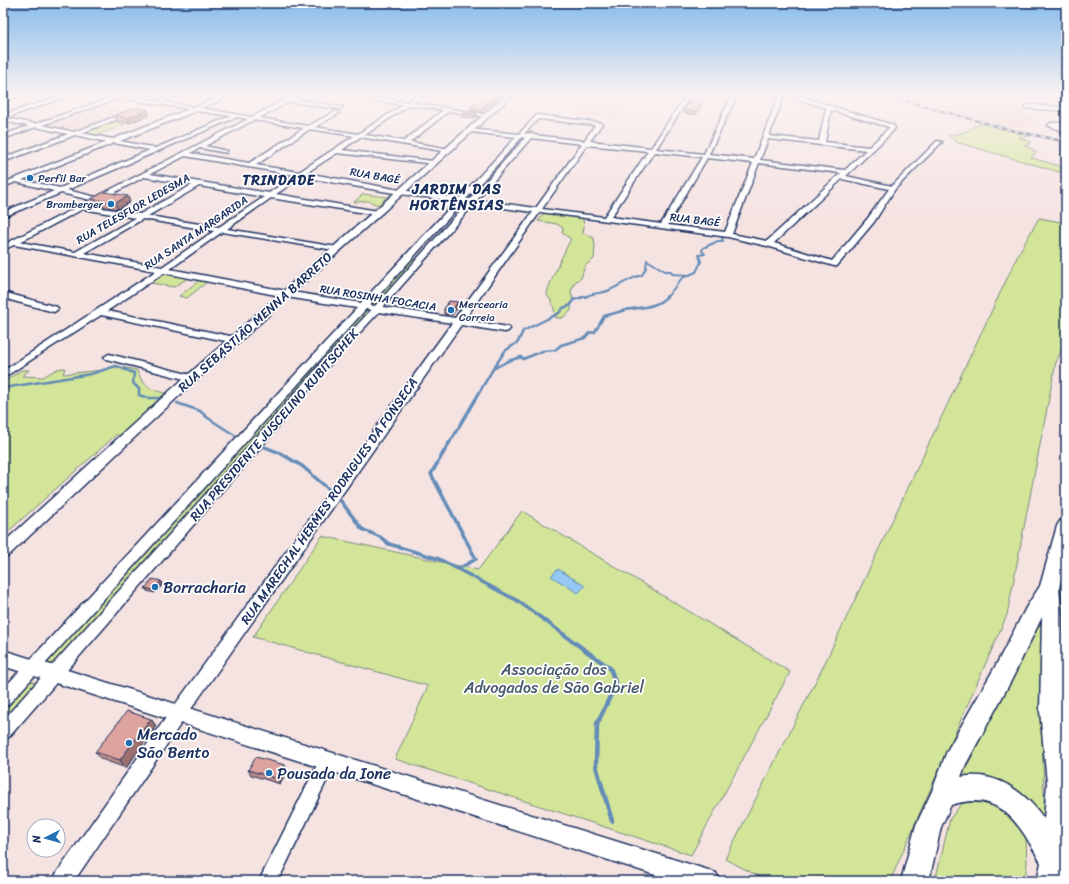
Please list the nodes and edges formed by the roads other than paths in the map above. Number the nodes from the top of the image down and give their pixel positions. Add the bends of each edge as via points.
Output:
1 (65, 136) edge
2 (90, 136) edge
3 (126, 136) edge
4 (189, 136) edge
5 (218, 136) edge
6 (295, 136) edge
7 (355, 136) edge
8 (414, 136) edge
9 (463, 136) edge
10 (520, 136) edge
11 (530, 136) edge
12 (547, 136) edge
13 (590, 136) edge
14 (661, 136) edge
15 (715, 136) edge
16 (823, 136) edge
17 (884, 136) edge
18 (359, 137) junction
19 (767, 137) joint
20 (114, 141) junction
21 (586, 142) junction
22 (939, 142) dead end
23 (405, 143) junction
24 (822, 143) junction
25 (199, 146) junction
26 (652, 149) junction
27 (871, 149) junction
28 (157, 150) junction
29 (448, 150) junction
30 (337, 151) junction
31 (225, 152) dead end
32 (184, 154) junction
33 (706, 155) junction
34 (502, 156) junction
35 (512, 157) junction
36 (3, 160) edge
37 (758, 161) junction
38 (433, 163) junction
39 (251, 165) junction
40 (301, 174) junction
41 (143, 175) junction
42 (843, 175) junction
43 (3, 178) edge
44 (16, 180) junction
45 (200, 183) junction
46 (3, 185) edge
47 (893, 188) junction
48 (59, 191) junction
49 (400, 192) junction
50 (272, 195) junction
51 (96, 199) junction
52 (461, 200) junction
53 (473, 201) junction
54 (82, 207) junction
55 (538, 209) junction
56 (378, 213) junction
57 (3, 215) edge
58 (142, 216) junction
59 (606, 219) junction
60 (436, 227) junction
61 (663, 227) junction
62 (449, 228) junction
63 (222, 229) junction
64 (728, 235) junction
65 (13, 243) junction
66 (769, 244) junction
67 (3, 248) edge
68 (337, 249) junction
69 (77, 254) junction
70 (409, 256) junction
71 (423, 258) junction
72 (163, 270) junction
73 (286, 294) junction
74 (3, 295) edge
75 (362, 307) junction
76 (54, 309) dead end
77 (377, 310) junction
78 (100, 312) junction
79 (457, 321) junction
80 (505, 329) dead end
81 (235, 340) junction
82 (109, 357) dead end
83 (3, 375) edge
84 (192, 378) junction
85 (1066, 526) edge
86 (3, 552) edge
87 (1049, 588) junction
88 (3, 658) edge
89 (33, 667) junction
90 (54, 674) junction
91 (3, 700) edge
92 (178, 714) junction
93 (3, 732) edge
94 (328, 761) junction
95 (1062, 772) edge
96 (943, 795) junction
97 (1053, 871) edge
98 (63, 881) edge
99 (268, 881) edge
100 (708, 881) edge
101 (914, 881) edge

1 - 36 street
2 - 20 street, RUA BAGÉ
3 - 20 street
4 - 28 street
5 - 25 street
6 - 39 street
7 - 18 street
8 - 23 street
9 - 29 main road, RUA SEBASTIÃO MENNA BARRETO
10 - 34 street, RUA PRESIDENTE JUSCELINO KUBITSCHEK
11 - 35 street, RUA PRESIDENTE JUSCELINO KUBITSCHEK
12 - 21 street
13 - 21 street, RUA MARECHAL HERMES RODRIGUES DA FONSECA
14 - 26 street
15 - 33 street
16 - 24 street
17 - 27 street
18 - 23 street
18 - 30 street, RUA SANTA MARGARIDA
19 - 24 street
19 - 37 street
20 - 28 street, RUA BAGÉ
20 - 44 street
21 - 26 street
21 - 55 street, RUA MARECHAL HERMES RODRIGUES DA FONSECA
22 - 47 street
23 - 29 street
24 - 27 street
25 - 31 street
25 - 32 street
26 - 33 street
26 - 59 street
27 - 42 street
28 - 32 street, RUA BAGÉ
28 - 48 street
29 - 38 main road, RUA SEBASTIÃO MENNA BARRETO
30 - 38 street
30 - 40 street, RUA SANTA MARGARIDA
32 - 39 street, RUA BAGÉ
32 - 41 street
33 - 37 street
33 - 61 street
34 - 35 street
34 - 52 street, RUA PRESIDENTE JUSCELINO KUBITSCHEK
35 - 53 street, RUA PRESIDENTE JUSCELINO KUBITSCHEK
37 - 42 street
37 - 64 street
38 - 49 main road, RUA SEBASTIÃO MENNA BARRETO
39 - 40 street, RUA BAGÉ
40 - 49 street, RUA BAGÉ
40 - 50 street, RUA SANTA MARGARIDA
41 - 45 street
41 - 51 street
42 - 47 street
42 - 66 street
43 - 44 street
44 - 46 street
44 - 48 street
45 - 50 street
45 - 58 street, RUA TELESFLOR LEDESMA
47 - 66 street, RUA BAGÉ via 871,220 834,264
48 - 51 street
48 - 57 street
49 - 52 street, RUA BAGÉ
49 - 56 main road, RUA SEBASTIÃO MENNA BARRETO
50 - 56 street
50 - 63 street, RUA SANTA MARGARIDA
51 - 54 street
52 - 53 street, RUA BAGÉ
52 - 60 street, RUA PRESIDENTE JUSCELINO KUBITSCHEK
53 - 55 street, RUA BAGÉ
53 - 62 street, RUA PRESIDENTE JUSCELINO KUBITSCHEK
54 - 58 street
54 - 65 street
55 - 59 street, RUA BAGÉ
55 - 79 street, RUA MARECHAL HERMES RODRIGUES DA FONSECA
56 - 68 main road, RUA SEBASTIÃO MENNA BARRETO
58 - 63 street
58 - 69 street, RUA TELESFLOR LEDESMA
59 - 61 street, RUA BAGÉ
60 - 62 street
60 - 70 street, RUA PRESIDENTE JUSCELINO KUBITSCHEK
61 - 64 street, RUA BAGÉ
62 - 71 street, RUA PRESIDENTE JUSCELINO KUBITSCHEK
63 - 68 street
63 - 72 street, RUA SANTA MARGARIDA
64 - 66 street, RUA BAGÉ
65 - 67 street
65 - 69 street, RUA ROSINHA FOCACIA
68 - 73 main road, RUA SEBASTIÃO MENNA BARRETO
69 - 72 street, RUA ROSINHA FOCACIA
70 - 71 street
70 - 75 street, RUA PRESIDENTE JUSCELINO KUBITSCHEK
71 - 77 street, RUA PRESIDENTE JUSCELINO KUBITSCHEK
72 - 73 street, RUA ROSINHA FOCACIA
72 - 78 street, RUA SANTA MARGARIDA
73 - 75 street, RUA ROSINHA FOCACIA
73 - 81 main road, RUA SEBASTIÃO MENNA BARRETO
74 - 76 street
75 - 77 street, RUA ROSINHA FOCACIA
75 - 89 street, RUA PRESIDENTE JUSCELINO KUBITSCHEK
77 - 79 street, RUA ROSINHA FOCACIA
77 - 90 street, RUA PRESIDENTE JUSCELINO KUBITSCHEK via 323,367
78 - 81 street
78 - 83 street, RUA SANTA MARGARIDA
79 - 80 street, RUA ROSINHA FOCACIA
79 - 92 street, RUA MARECHAL HERMES RODRIGUES DA FONSECA
81 - 84 main road, RUA SEBASTIÃO MENNA BARRETO
82 - 84 street
84 - 86 main road, RUA SEBASTIÃO MENNA BARRETO
85 - 87 highway
87 - 95 highway via 1052,618 1051,710
87 - 96 highway via 956,759
88 - 89 main road
89 - 90 main road
89 - 91 street, RUA PRESIDENTE JUSCELINO KUBITSCHEK
90 - 92 main road
90 - 93 street, RUA PRESIDENTE JUSCELINO KUBITSCHEK
92 - 94 main road
92 - 98 street, RUA MARECHAL HERMES RODRIGUES DA FONSECA
94 - 99 street
94 - 100 main road
95 - 97 highway
96 - 97 highway via 969,788 1004,795 1028,818
96 - 101 highway via 929,825

